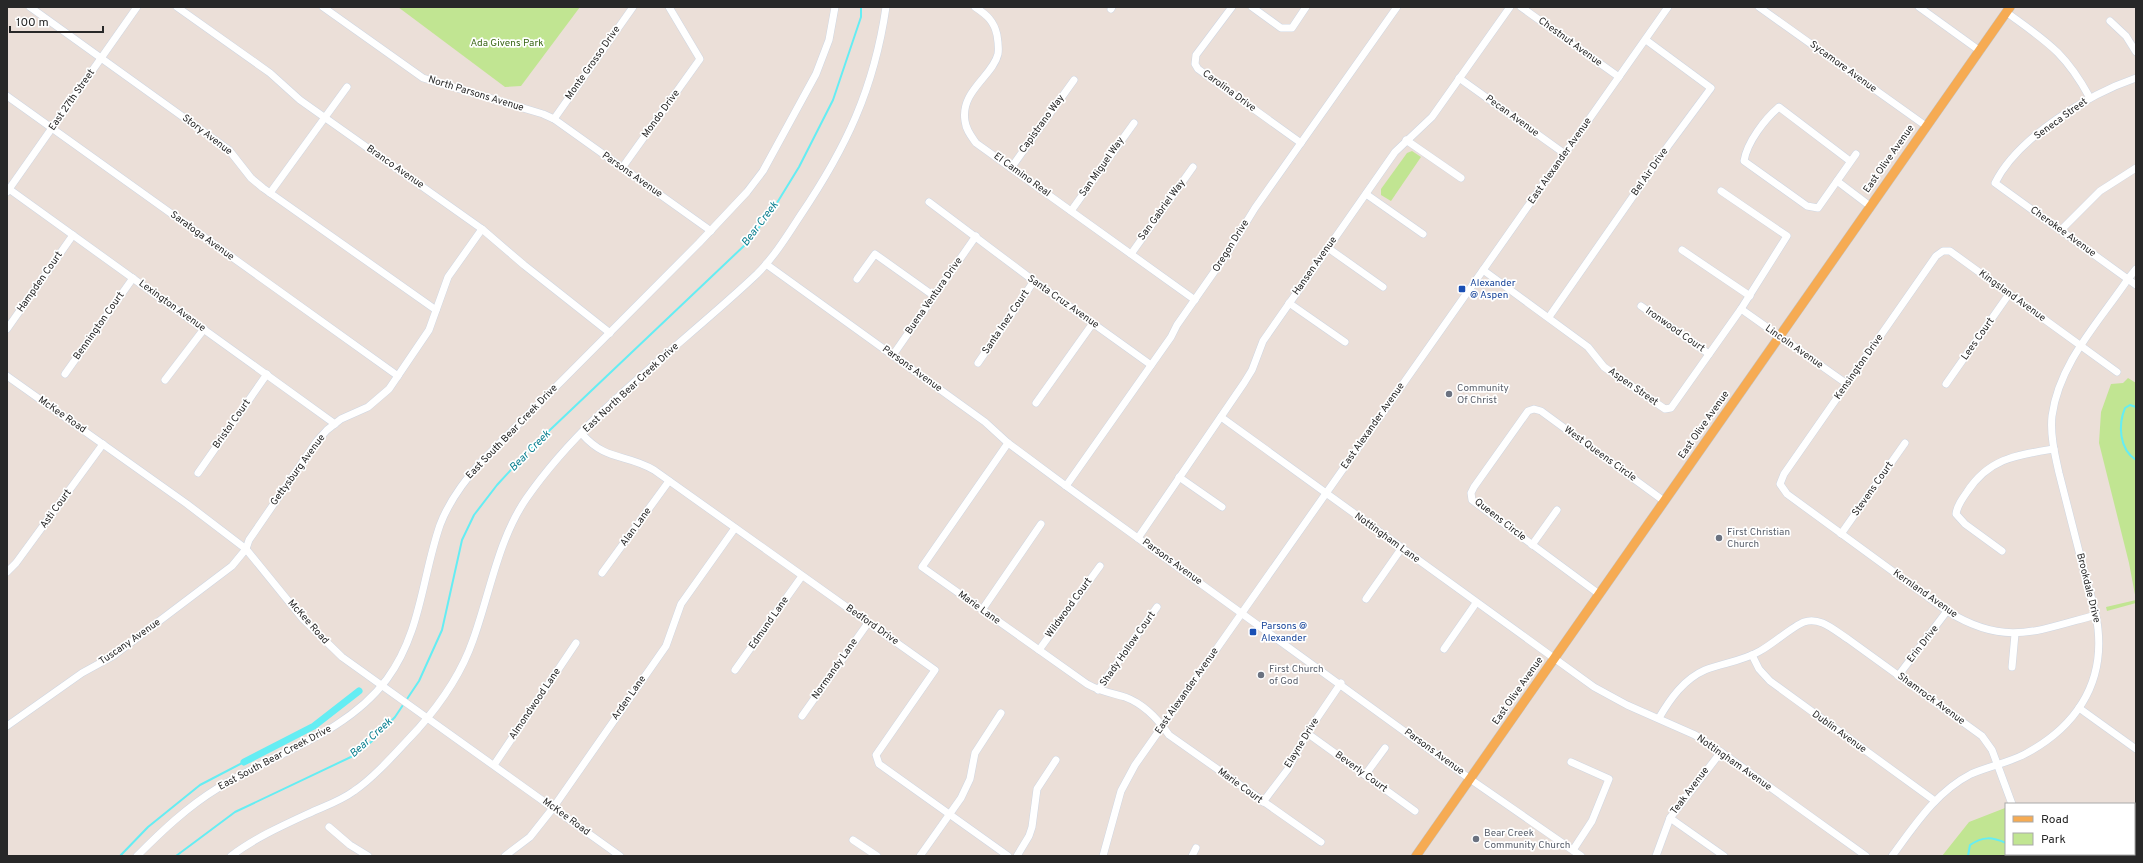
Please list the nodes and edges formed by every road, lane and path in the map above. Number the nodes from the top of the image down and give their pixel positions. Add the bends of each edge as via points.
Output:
1 (30, 7) edge
2 (137, 7) edge
3 (177, 7) edge
4 (324, 7) edge
5 (633, 7) edge
6 (669, 7) edge
7 (835, 7) edge
8 (886, 7) edge
9 (976, 7) edge
10 (1232, 7) edge
11 (1252, 7) edge
12 (1306, 7) edge
13 (1397, 7) edge
14 (1510, 7) edge
15 (1521, 7) edge
16 (1668, 7) edge
17 (1760, 7) edge
18 (1919, 7) edge
19 (2008, 10) edge
20 (2110, 21) dead end
21 (1646, 40) junction
22 (1980, 51) junction
23 (2136, 52) edge
24 (101, 59) junction
25 (1619, 77) junction
26 (1459, 78) junction
27 (2136, 78) edge
28 (1074, 80) dead end
29 (346, 87) dead end
30 (7, 96) edge
31 (2090, 98) junction
32 (325, 117) junction
33 (554, 119) junction
34 (1134, 123) dead end
35 (1926, 126) junction
36 (52, 129) junction
37 (1406, 140) junction
38 (1301, 143) junction
39 (1565, 154) junction
40 (1856, 154) dead end
41 (1850, 161) junction
42 (1193, 167) dead end
43 (622, 168) junction
44 (1011, 168) junction
45 (2136, 168) edge
46 (1998, 177) joint
47 (1461, 178) dead end
48 (1837, 181) junction
49 (8, 191) edge
50 (1721, 191) dead end
51 (270, 193) junction
52 (1366, 194) junction
53 (930, 202) dead end
54 (1870, 206) junction
55 (1071, 211) junction
56 (482, 229) junction
57 (711, 230) junction
58 (2061, 230) junction
59 (1423, 234) dead end
60 (73, 235) junction
61 (976, 236) junction
62 (1328, 248) junction
63 (1682, 250) dead end
64 (1943, 251) joint
65 (1131, 254) junction
66 (766, 264) junction
67 (1483, 270) junction
68 (2136, 270) edge
69 (132, 278) junction
70 (857, 279) dead end
71 (2128, 279) junction
72 (1034, 281) junction
73 (2136, 285) edge
74 (1383, 287) dead end
75 (2009, 294) junction
76 (934, 296) junction
77 (1750, 296) junction
78 (1195, 300) junction
79 (1289, 303) junction
80 (1642, 306) dead end
81 (1741, 309) junction
82 (436, 310) junction
83 (1549, 317) junction
84 (1093, 323) junction
85 (7, 329) edge
86 (204, 329) junction
87 (610, 333) junction
88 (1780, 337) junction
89 (1345, 342) dead end
90 (2080, 346) junction
91 (1709, 354) junction
92 (893, 355) junction
93 (978, 362) dead end
94 (1151, 365) junction
95 (2116, 372) dead end
96 (65, 374) dead end
97 (267, 374) junction
98 (7, 376) edge
99 (398, 376) junction
100 (165, 380) dead end
101 (1847, 384) junction
102 (1946, 384) dead end
103 (1036, 403) dead end
104 (1534, 409) joint
105 (1221, 418) junction
106 (334, 424) junction
107 (582, 434) junction
108 (1008, 443) junction
109 (1905, 443) dead end
110 (103, 444) junction
111 (2054, 449) junction
112 (198, 473) dead end
113 (1179, 477) junction
114 (669, 481) junction
115 (1780, 484) joint
116 (1066, 486) junction
117 (1326, 493) junction
118 (1664, 501) junction
119 (1222, 507) dead end
120 (1557, 510) dead end
121 (1041, 524) dead end
122 (735, 528) junction
123 (1841, 534) junction
124 (1138, 538) junction
125 (1532, 545) junction
126 (246, 549) junction
127 (1401, 549) junction
128 (2002, 551) dead end
129 (1100, 566) dead end
130 (7, 572) edge
131 (602, 573) dead end
132 (802, 576) junction
133 (1599, 594) junction
134 (1366, 599) dead end
135 (1476, 603) junction
136 (1157, 607) dead end
137 (982, 610) junction
138 (1948, 611) junction
139 (1242, 612) junction
140 (2096, 615) junction
141 (868, 623) junction
142 (2015, 634) junction
143 (576, 643) dead end
144 (1444, 649) dead end
145 (1039, 650) junction
146 (1752, 655) junction
147 (1554, 658) junction
148 (2012, 667) dead end
149 (735, 670) dead end
150 (1898, 676) junction
151 (1341, 683) junction
152 (381, 686) junction
153 (1098, 690) junction
154 (2079, 708) junction
155 (1001, 713) dead end
156 (802, 716) dead end
157 (428, 718) junction
158 (1659, 718) junction
159 (7, 726) edge
160 (1163, 726) junction
161 (1307, 733) junction
162 (1385, 748) dead end
163 (2136, 749) edge
164 (1721, 752) junction
165 (1056, 760) dead end
166 (1571, 762) dead end
167 (494, 765) junction
168 (1998, 765) junction
169 (1364, 775) junction
170 (1470, 779) junction
171 (1935, 801) junction
172 (1263, 802) junction
173 (2012, 803) edge
174 (553, 808) junction
175 (1415, 811) dead end
176 (950, 814) junction
177 (1670, 818) junction
178 (329, 828) dead end
179 (853, 840) dead end
180 (1321, 842) dead end
181 (1196, 848) dead end
182 (1573, 850) junction
183 (137, 856) edge
184 (231, 856) edge
185 (368, 856) edge
186 (505, 856) edge
187 (620, 856) edge
188 (877, 856) edge
189 (920, 856) edge
190 (1008, 856) edge
191 (1017, 856) edge
192 (1104, 856) edge
193 (1192, 856) edge
194 (1416, 856) edge
195 (1581, 856) edge
196 (1656, 856) edge
197 (1724, 856) edge
198 (1866, 856) edge
199 (1892, 856) edge

1 - 24 street, Story Avenue
2 - 24 street, East 27th Street
3 - 32 street, Branco Avenue via 270,73 300,100
4 - 33 street, North Parsons Avenue via 423,78
5 - 33 street, Monte Grosso Drive
6 - 43 street, Mondo Drive via 700,59
7 - 57 street, East South Bear Creek Drive via 829,40 816,74 790,124 763,171
8 - 66 street, East North Bear Creek Drive via 882,41 858,114 810,202
9 - 44 street, El Camino Real via 989,16 995,28 998,55 968,99 964,110 965,121 967,130 976,143
10 - 38 street, Carolina Drive via 1196,55 1195,64 1198,69
11 - 12 street via 1281,28 1292,28
13 - 38 street, Oregon Drive
14 - 26 street, Hansen Avenue
15 - 25 street, Chestnut Avenue
16 - 21 street, East Alexander Avenue
17 - 35 street, Sycamore Avenue
18 - 22 street
19 - 22 main road, East Olive Avenue
19 - 31 street via 2062,55
20 - 23 street via 2126,36
21 - 25 street, East Alexander Avenue
21 - 83 street, Bel Air Drive via 1712,88 1668,146
22 - 35 main road, East Olive Avenue
24 - 36 street, East 27th Street
24 - 51 street, Story Avenue via 229,150 251,178
25 - 39 street, East Alexander Avenue
26 - 37 street, Hansen Avenue via 1427,122
26 - 39 street, Pecan Avenue
27 - 31 street, Seneca Street via 2116,84
28 - 44 street, Capistrano Way
29 - 32 street
30 - 36 street, Saratoga Avenue
31 - 46 street, Seneca Street via 2030,141
32 - 51 street
32 - 56 street, Branco Avenue
33 - 43 street, Parsons Avenue
34 - 55 street, San Miguel Way
35 - 54 main road, East Olive Avenue
36 - 49 street, East 27th Street
36 - 99 street, Saratoga Avenue
37 - 47 street
37 - 52 street, Hansen Avenue
38 - 78 street, Oregon Drive
39 - 67 street, East Alexander Avenue
40 - 41 street
41 - 48 street
41 - 48 street via 1779,107 1746,150 1744,161 1807,206 1818,208
42 - 65 street, San Gabriel Way
43 - 57 street, Parsons Avenue
44 - 55 street, El Camino Real
45 - 58 street via 2100,191
46 - 58 street, Cherokee Avenue via 1995,183
48 - 54 street
49 - 60 street, Lexington Avenue
50 - 77 street, Aspen Street via 1787,236
51 - 82 street, Story Avenue
52 - 59 street
52 - 62 street, Hansen Avenue
53 - 61 street, Santa Cruz Avenue
54 - 88 main road, East Olive Avenue
55 - 65 street, El Camino Real
56 - 82 street, Gettysburg Avenue via 448,277
56 - 87 street, Branco Avenue
57 - 87 street, East South Bear Creek Drive
58 - 71 street, Cherokee Avenue
60 - 69 street, Lexington Avenue
60 - 85 street, Hampden Court
61 - 72 street, Santa Cruz Avenue
61 - 76 street, Buena Ventura Drive
62 - 74 street
62 - 79 street, Hansen Avenue
63 - 77 street
64 - 75 street, Kingsland Avenue via 1950,251
64 - 101 street, Kensington Drive via 1936,256
65 - 78 street, El Camino Real
66 - 92 street, Parsons Avenue
66 - 107 street, East North Bear Creek Drive via 622,394
67 - 83 street, Aspen Street
67 - 117 street, East Alexander Avenue
68 - 71 street, Brookdale Drive
69 - 86 street, Lexington Avenue
69 - 96 street, Bennington Court
70 - 76 street via 875,254
71 - 73 street, Cherokee Avenue
71 - 90 street, Brookdale Drive
72 - 84 street, Santa Cruz Avenue
72 - 93 street, Santa Inez Court
75 - 90 street, Kingsland Avenue
75 - 102 street, Lees Court
76 - 92 street, Buena Ventura Drive
77 - 81 street, Aspen Street
78 - 94 street, Oregon Drive
79 - 89 street
79 - 105 street, Hansen Avenue via 1263,341 1248,377
80 - 91 street, Ironwood Court
81 - 88 street, Lincoln Avenue
81 - 91 street, Aspen Street
82 - 99 street, Gettysburg Avenue via 429,330
83 - 91 street, Aspen Street via 1588,347 1604,367 1665,410 1672,408
84 - 94 street, Santa Cruz Avenue
84 - 103 street
86 - 97 street, Lexington Avenue
86 - 100 street
87 - 152 street, East South Bear Creek Drive via 481,462 456,494 440,524 414,627 396,664
88 - 101 street, Lincoln Avenue
88 - 118 main road, East Olive Avenue
90 - 95 street, Kingsland Avenue
90 - 111 street, Brookdale Drive via 2065,372 2056,401 2052,427
92 - 108 street, Parsons Avenue via 985,422
94 - 116 street, Oregon Drive
97 - 106 street, Lexington Avenue
97 - 112 street, Bristol Court
98 - 110 street, McKee Road
99 - 106 street, Gettysburg Avenue via 384,395 368,407
101 - 115 street, Kensington Drive via 1784,474
104 - 118 street, West Queens Circle via 1541,411
104 - 125 street, Queens Circle via 1528,411 1471,493 1472,500
105 - 113 street, Hansen Avenue
105 - 117 street, Nottingham Lane
106 - 126 street, Gettysburg Avenue via 317,441 249,540
107 - 114 street, Bedford Drive via 590,444 603,452 644,464
107 - 157 street, East North Bear Creek Drive via 533,489 520,509 504,543 472,643 448,690
108 - 116 street, Parsons Avenue
108 - 137 street, Marie Lane via 922,567
109 - 123 street, Stevens Court
110 - 126 street, McKee Road
110 - 130 street, Asti Court via 16,564
111 - 128 street via 1995,463 1974,482 1957,508 1956,514 1964,524
111 - 140 street, Brookdale Drive
113 - 119 street
113 - 124 street, Hansen Avenue
114 - 122 street, Bedford Drive
114 - 131 street, Alan Lane
115 - 123 street, Kernland Avenue via 1787,494
116 - 124 street, Parsons Avenue
117 - 127 street, Nottingham Lane
117 - 139 street, East Alexander Avenue
118 - 133 main road, East Olive Avenue
120 - 125 street
121 - 137 street
122 - 132 street, Bedford Drive
122 - 174 street, Arden Lane via 681,604 666,646
123 - 138 street, Kernland Avenue
124 - 139 street, Parsons Avenue
125 - 133 street, Queens Circle
126 - 152 street, McKee Road via 322,639
126 - 159 street, Tuscany Avenue via 225,572 113,656 82,673
127 - 134 street
127 - 135 street, Nottingham Lane
129 - 145 street, Wildwood Court
132 - 141 street, Bedford Drive
132 - 149 street, Edmund Lane
133 - 147 main road, East Olive Avenue
135 - 144 street
135 - 147 street, Nottingham Lane
136 - 153 street, Shady Hollow Court
137 - 145 street, Marie Lane
138 - 142 street, Kernland Avenue via 1984,629
138 - 150 street, Erin Drive
139 - 151 street, Parsons Avenue
139 - 160 street, East Alexander Avenue
140 - 142 street, Kernland Avenue
140 - 154 street, Brookdale Drive via 2098,664 2091,689
141 - 156 street, Normandy Lane
141 - 176 street, Bedford Drive via 935,670 876,755 879,764
142 - 148 street
143 - 167 street, Almondwood Lane
145 - 153 street, Marie Lane
146 - 150 street, Shamrock Avenue via 1804,622 1817,622 1825,624
146 - 158 street via 1704,671 1692,678 1668,702
146 - 171 street, Dublin Avenue via 1759,669 1770,681
147 - 158 street, Nottingham Avenue via 1605,693
147 - 170 main road, East Olive Avenue
150 - 168 street, Shamrock Avenue via 1982,736
151 - 161 street, Elayne Drive
151 - 170 street, Parsons Avenue
152 - 157 street, McKee Road
152 - 183 street, East South Bear Creek Drive via 329,730 224,785 190,807
153 - 160 street, Marie Lane via 1132,701 1156,717
154 - 163 street
154 - 168 street, Brookdale Drive via 2060,730 2041,745 2014,760
155 - 176 street via 975,753 967,788
157 - 167 street, McKee Road
157 - 184 street, East North Bear Creek Drive via 355,791 273,830
158 - 164 street, Nottingham Avenue via 1695,735
160 - 172 street, Marie Court via 1169,735
160 - 192 street, East Alexander Avenue via 1127,778 1121,791
161 - 169 street, Beverly Court
161 - 172 street, Elayne Drive via 1288,769
162 - 169 street
164 - 177 street, Teak Avenue
164 - 198 street, Nottingham Avenue
165 - 191 street via 1037,789 1032,827
166 - 182 street via 1609,779 1592,821
167 - 174 street, McKee Road
168 - 171 street, Brookdale Drive via 1957,782
168 - 173 street, Shamrock Avenue
169 - 175 street, Beverly Court
170 - 182 street, Parsons Avenue
170 - 194 main road, East Olive Avenue
171 - 199 street, Brookdale Drive
172 - 180 street, Marie Court
174 - 186 street, Arden Lane via 530,837
174 - 187 street, McKee Road
176 - 189 street
176 - 190 street, Bedford Drive
177 - 196 street, Teak Avenue
177 - 197 street
178 - 185 street
179 - 188 street
181 - 193 street
182 - 195 street, Parsons Avenue

